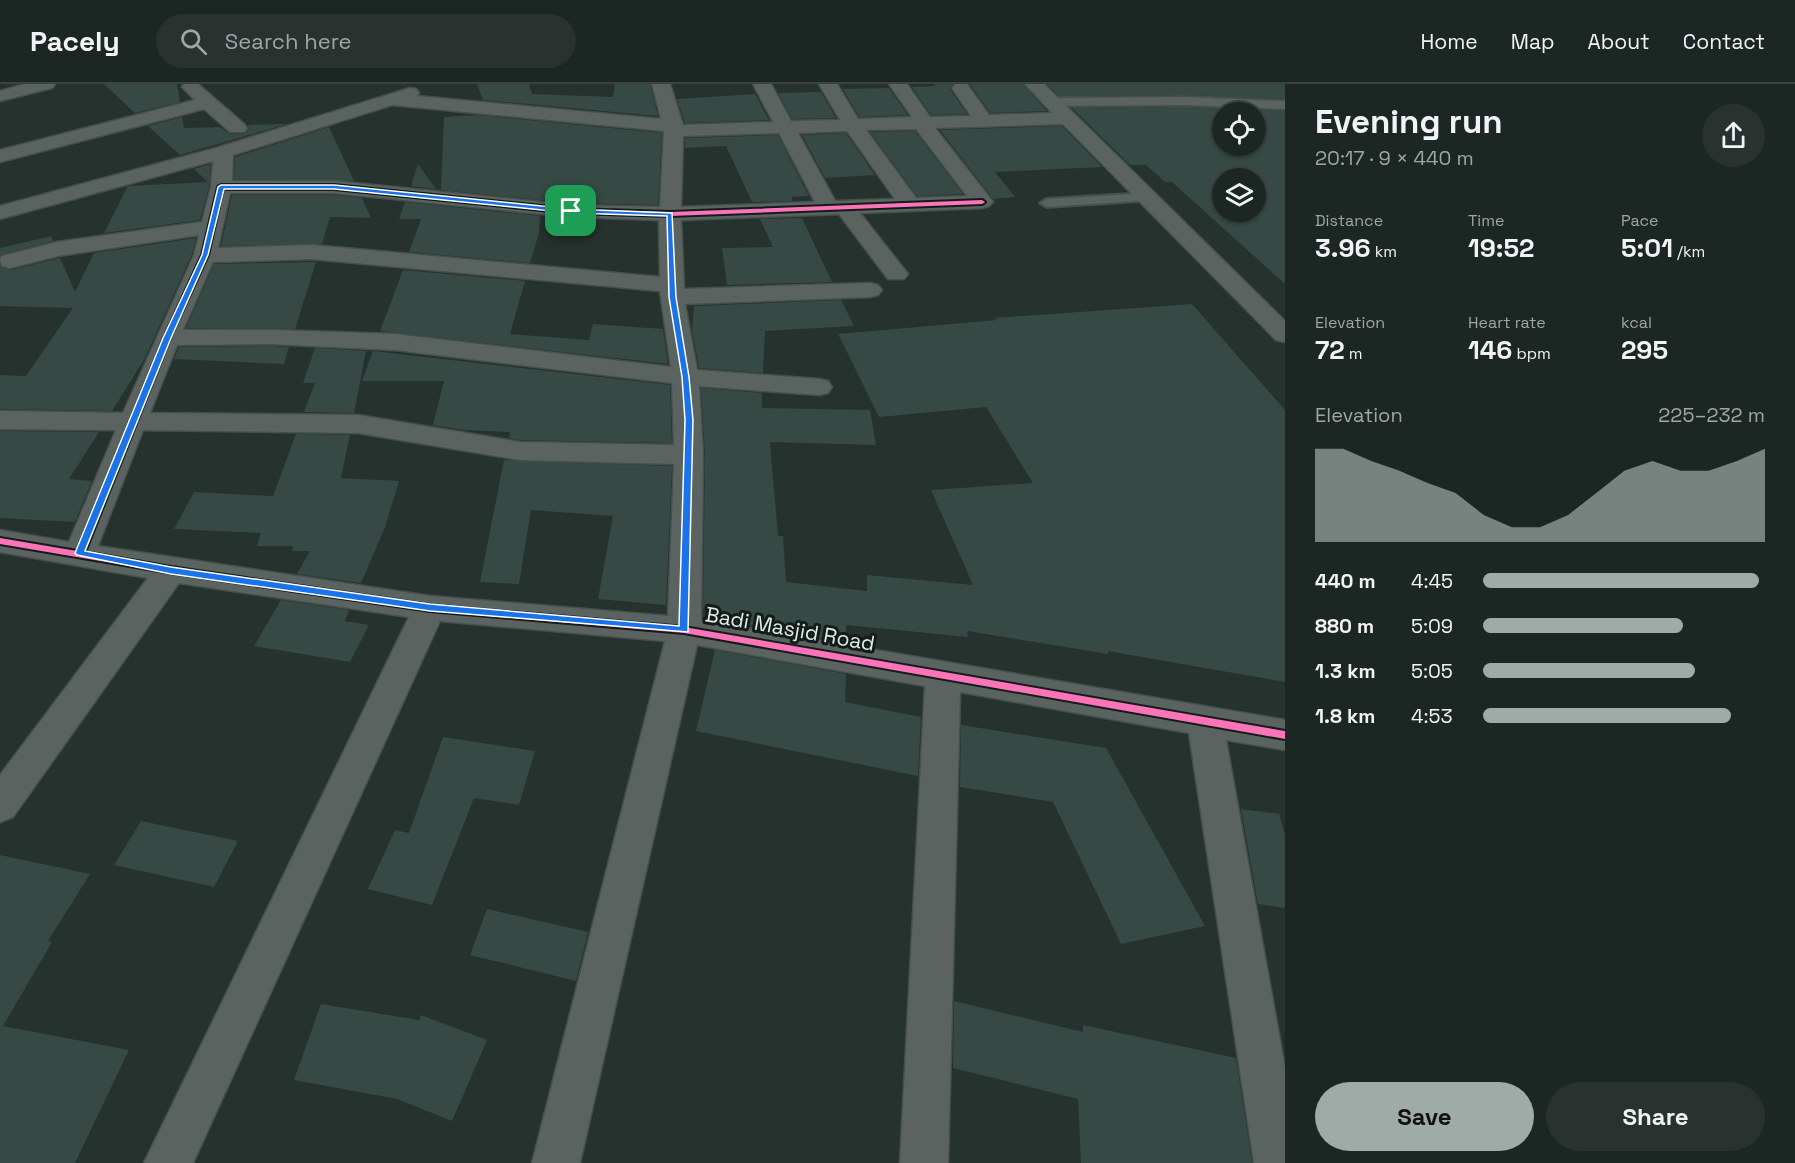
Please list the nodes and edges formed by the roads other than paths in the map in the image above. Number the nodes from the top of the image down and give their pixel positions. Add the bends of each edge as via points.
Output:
1 (45, 84) edge
2 (188, 84) edge
3 (441, 84) edge
4 (661, 84) edge
5 (762, 84) edge
6 (828, 84) edge
7 (898, 84) edge
8 (1034, 84) edge
9 (961, 88) dead end
10 (0, 96) edge
11 (390, 99) junction
12 (208, 102) junction
13 (1052, 102) junction
14 (1285, 105) edge
15 (1068, 118) junction
16 (983, 120) junction
17 (921, 122) junction
18 (852, 125) junction
19 (784, 127) junction
20 (237, 128) dead end
21 (674, 128) junction
22 (223, 152) junction
23 (0, 156) edge
24 (221, 187) junction
25 (1147, 197) junction
26 (1047, 203) dead end
27 (911, 206) junction
28 (837, 208) junction
29 (0, 213) edge
30 (670, 214) junction
31 (211, 227) junction
32 (205, 255) junction
33 (10, 261) dead end
34 (896, 274) dead end
35 (870, 290) dead end
36 (672, 291) junction
37 (1285, 304) edge
38 (1257, 307) junction
39 (1285, 335) edge
40 (167, 338) junction
41 (686, 377) junction
42 (819, 387) dead end
43 (0, 420) edge
44 (134, 423) junction
45 (689, 455) junction
46 (0, 542) edge
47 (80, 553) junction
48 (171, 570) junction
49 (430, 608) junction
50 (684, 630) junction
51 (944, 674) junction
52 (1205, 723) junction
53 (1285, 735) edge
54 (0, 805) edge
55 (168, 1163) edge
56 (556, 1163) edge
57 (924, 1163) edge
58 (1278, 1163) edge

1 - 10 street
2 - 12 street
3 - 11 street
4 - 21 street
5 - 19 street
6 - 18 street
7 - 17 street via 921,116
8 - 13 street
9 - 16 street
11 - 21 street
11 - 22 street
12 - 20 street
12 - 23 street
13 - 14 lane via 1174,100
13 - 15 street
15 - 16 street
15 - 25 street
16 - 17 street
17 - 18 street
17 - 27 street via 982,202
18 - 19 street
18 - 27 street
19 - 21 street
19 - 28 street
21 - 30 street
22 - 24 street
22 - 29 street
24 - 30 street via 334,187 571,211
24 - 31 street
25 - 26 lane
25 - 38 street
27 - 28 street
28 - 30 street
28 - 34 street
30 - 36 street
31 - 32 street
31 - 33 street via 57,249
32 - 36 street via 312,252 408,259
32 - 40 street
35 - 36 street
36 - 41 street
37 - 38 street
38 - 39 street
40 - 41 street via 395,342
40 - 44 street
41 - 42 street
41 - 45 street
43 - 44 street
44 - 45 street via 358,424 520,451
44 - 47 street
45 - 50 street
46 - 47 street, Badi Masjid Road
47 - 48 street, Badi Masjid Road
48 - 49 street, Badi Masjid Road
48 - 54 street
49 - 50 street, Badi Masjid Road
49 - 55 street
50 - 51 street, Badi Masjid Road
50 - 56 street
51 - 52 street, Badi Masjid Road
51 - 57 street
52 - 53 street, Badi Masjid Road
52 - 58 street

